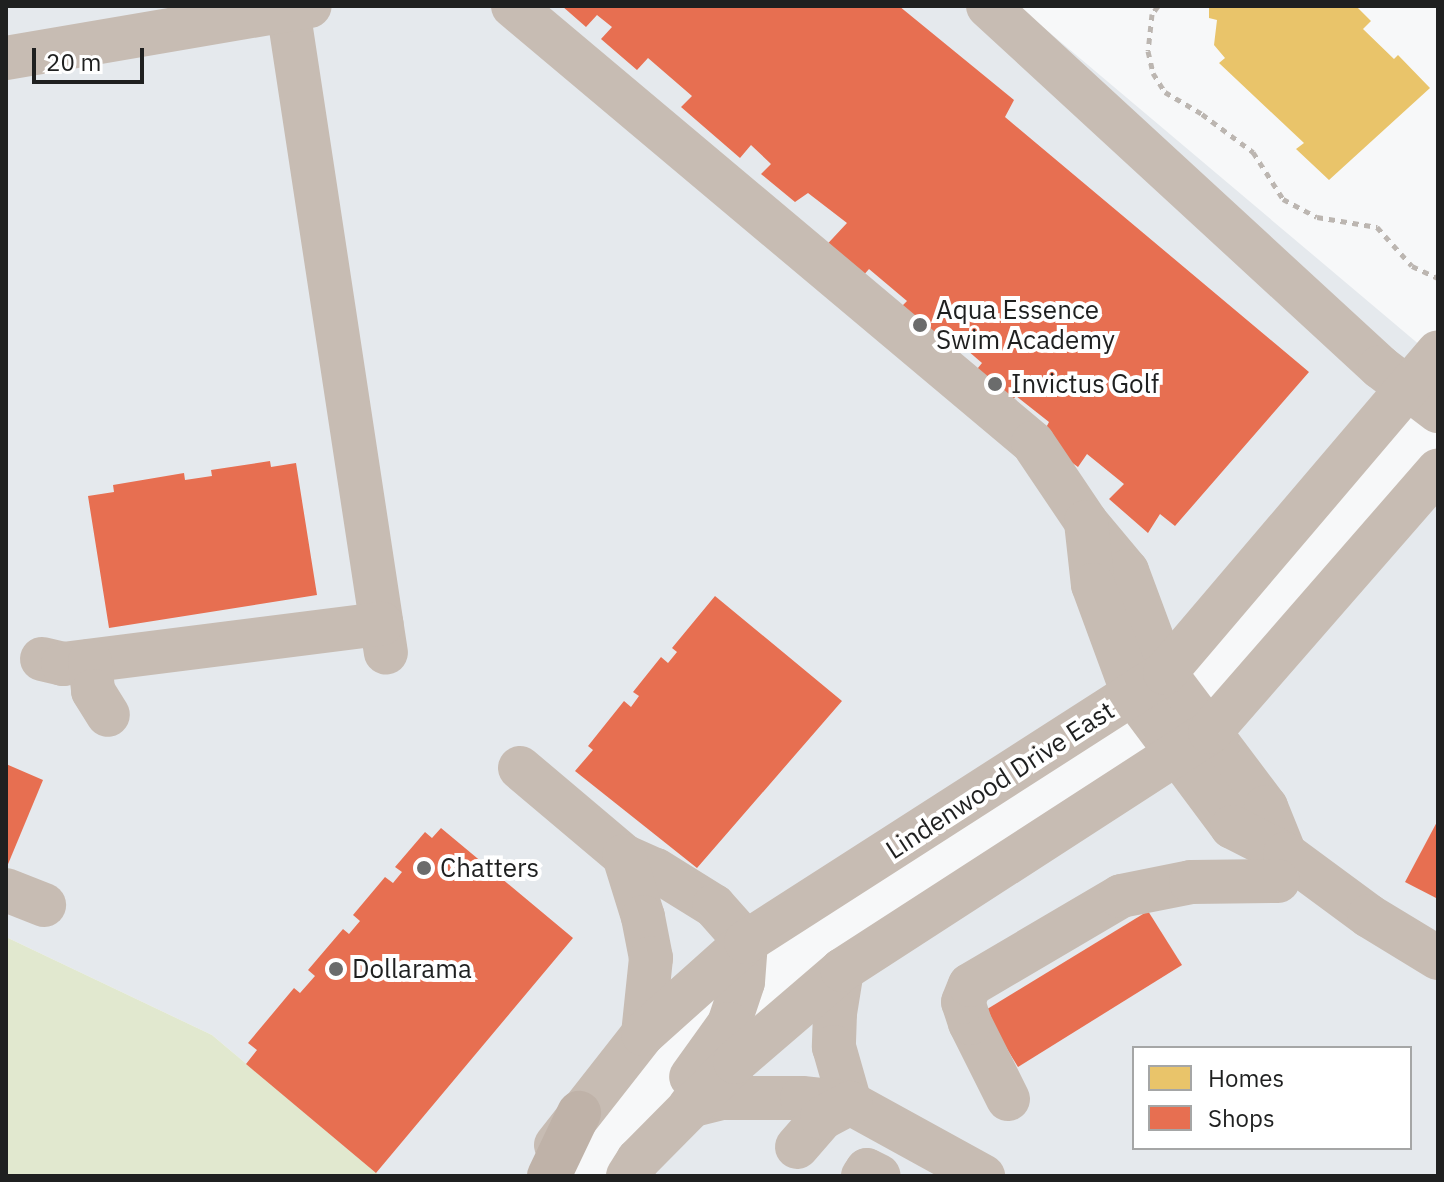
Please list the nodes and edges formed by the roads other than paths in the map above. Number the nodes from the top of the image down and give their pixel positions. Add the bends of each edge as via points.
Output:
1 (513, 6) edge
2 (988, 6) edge
3 (299, 8) edge
4 (6, 58) edge
5 (1438, 352) edge
6 (1422, 400) edge
7 (1438, 471) edge
8 (42, 659) dead end
9 (90, 661) junction
10 (1149, 684) junction
11 (108, 715) dead end
12 (1194, 743) junction
13 (520, 768) dead end
14 (624, 856) junction
15 (1281, 867) junction
16 (746, 942) junction
17 (1438, 958) edge
18 (842, 970) junction
19 (643, 1034) junction
20 (1008, 1099) dead end
21 (850, 1103) junction
22 (579, 1113) junction
23 (682, 1114) junction
24 (797, 1147) dead end
25 (534, 1176) edge
26 (549, 1176) edge
27 (628, 1176) edge
28 (863, 1176) edge
29 (879, 1176) edge
30 (983, 1176) edge

1 - 10 street via 1033,443 1086,522 1127,571
2 - 6 street
3 - 4 street
3 - 9 street via 384,638
5 - 6 street, Lindenwood Drive East
6 - 10 street, Lindenwood Drive East
7 - 12 street
8 - 9 street via 63,664
9 - 11 street via 93,691
10 - 12 street
10 - 16 street, Lindenwood Drive East
12 - 15 street via 1266,807
12 - 18 street
13 - 14 street
14 - 16 street via 702,897
14 - 19 street via 651,958
15 - 17 street
15 - 20 street via 1121,896 970,985 963,1002
16 - 19 street, Lindenwood Drive East
16 - 23 street via 738,1003 694,1072
18 - 21 street via 834,1047
18 - 23 street
19 - 22 street, Lindenwood Drive East
21 - 23 street via 723,1098
21 - 24 street via 822,1118
21 - 30 street
22 - 25 street, Lindenwood Drive East
22 - 26 main road
23 - 27 street
28 - 29 street via 867,1170

